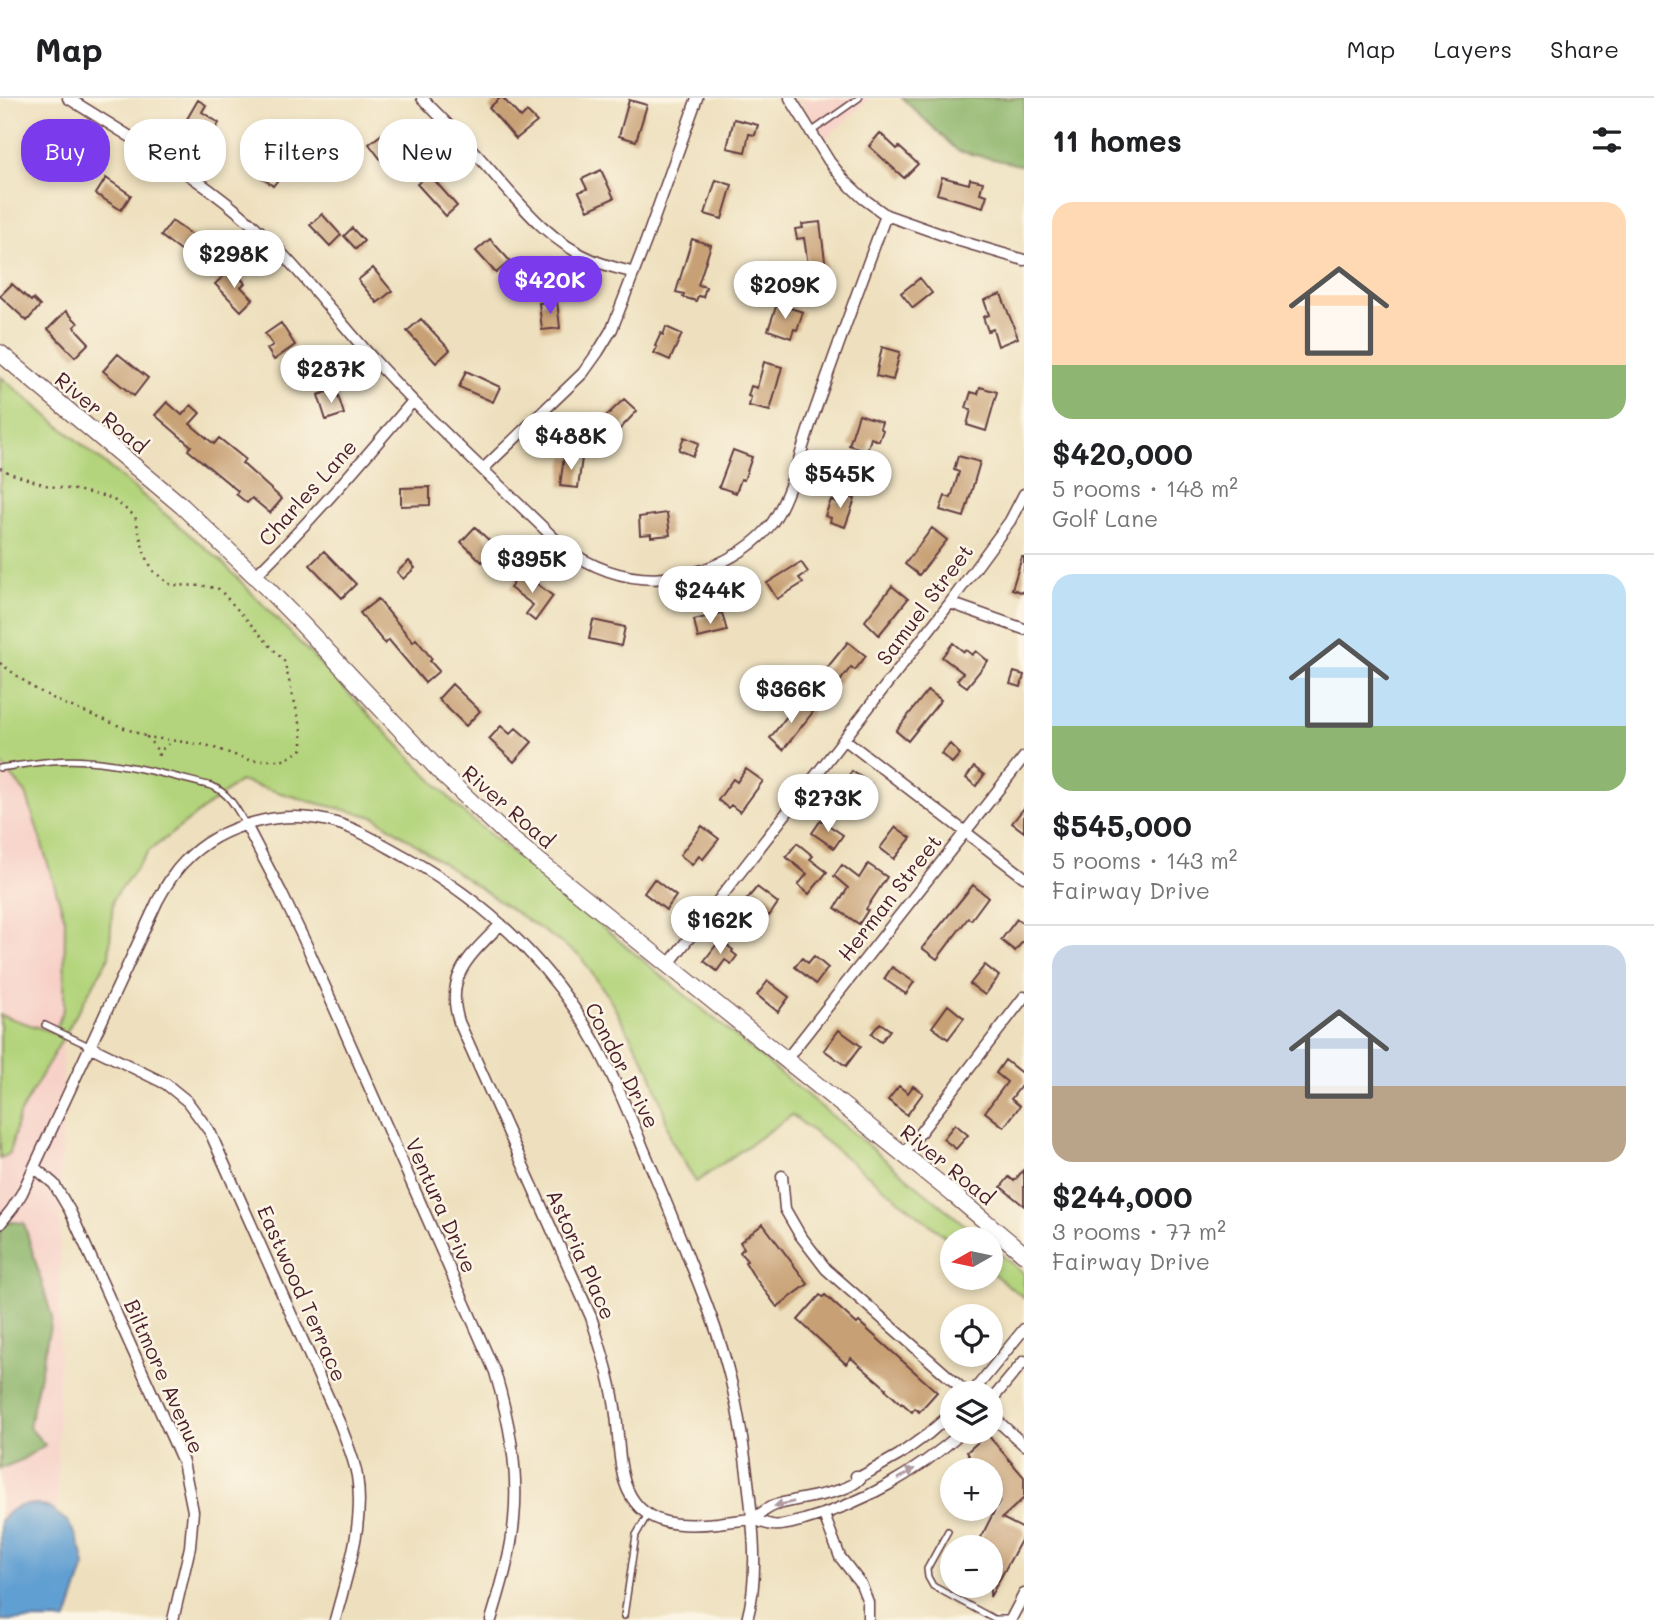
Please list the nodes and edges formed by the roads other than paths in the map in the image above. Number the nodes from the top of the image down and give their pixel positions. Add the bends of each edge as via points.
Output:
1 (68, 98) edge
2 (422, 98) edge
3 (697, 98) edge
4 (790, 98) edge
5 (859, 98) edge
6 (811, 132) junction
7 (886, 215) junction
8 (1024, 260) edge
9 (634, 273) junction
10 (0, 353) edge
11 (413, 401) junction
12 (483, 469) junction
13 (1024, 494) edge
14 (255, 576) junction
15 (950, 603) junction
16 (1024, 629) edge
17 (844, 739) junction
18 (1024, 757) edge
19 (0, 768) edge
20 (246, 825) junction
21 (965, 832) junction
22 (1024, 877) edge
23 (501, 924) junction
24 (668, 965) junction
25 (1024, 997) edge
26 (45, 1026) dead end
27 (89, 1046) junction
28 (785, 1060) junction
29 (903, 1155) junction
30 (34, 1167) junction
31 (782, 1176) dead end
32 (0, 1224) edge
33 (1021, 1247) edge
34 (1024, 1329) edge
35 (1024, 1361) edge
36 (955, 1381) edge
37 (979, 1381) edge
38 (1003, 1386) edge
39 (940, 1424) edge
40 (1003, 1426) edge
41 (948, 1444) edge
42 (1024, 1445) edge
43 (861, 1478) junction
44 (830, 1493) junction
45 (816, 1495) junction
46 (867, 1496) junction
47 (835, 1510) junction
48 (824, 1515) junction
49 (648, 1516) junction
50 (752, 1518) junction
51 (948, 1531) dead end
52 (1024, 1594) edge
53 (624, 1616) dead end
54 (173, 1620) edge
55 (335, 1620) edge
56 (491, 1620) edge
57 (747, 1620) edge
58 (868, 1620) edge
59 (1011, 1620) edge

1 - 11 street via 241,214
2 - 9 street via 547,231 593,260
3 - 9 street
4 - 6 street
5 - 6 lane
6 - 7 street via 845,181
7 - 8 street
7 - 12 street via 781,506 773,522 749,547 712,567 670,579 609,572 563,547
9 - 12 street via 612,329 583,373
10 - 14 street, River Road via 182,506
11 - 12 street
11 - 14 street, Charles Lane
13 - 15 street, Samuel Street via 1010,521
14 - 24 street, River Road via 444,777
15 - 16 street
15 - 17 street, Samuel Street
17 - 21 street
17 - 24 street, Samuel Street
18 - 21 street, Herman Street
19 - 20 lane via 85,761 145,769 221,790
20 - 23 street, Condor Drive via 306,818 353,830 449,882
20 - 27 street, Condor Drive via 210,841 186,860 167,884
20 - 56 street, Ventura Drive via 307,946 495,1372 508,1420 516,1496 511,1543
21 - 22 street
21 - 28 street, Herman Street
23 - 49 street, Astoria Place via 460,970 455,1010 590,1317 613,1394 625,1482
23 - 50 street, Condor Drive via 559,987 617,1085 727,1363 745,1452
24 - 28 street, River Road
25 - 29 street
26 - 27 lane
27 - 30 street, Condor Drive
27 - 55 street, Eastwood Terrace via 166,1084 187,1101 210,1132 340,1424 357,1473 359,1513
28 - 29 street, River Road
29 - 33 street, River Road
30 - 32 street, Condor Drive
30 - 54 street, Biltmore Avenue via 54,1184 70,1211 183,1462 193,1511 190,1547
31 - 36 street via 785,1209 826,1269
34 - 37 street
35 - 38 street
39 - 43 street
40 - 42 street
46 -> 41 street
43 - 44 street
43 - 45 street via 857,1475 827,1486
43 - 46 lane
44 - 45 street
44 - 47 lane
45 -> 50 street via 772,1506
46 - 47 street
47 - 48 street
48 - 50 street via 774,1526
48 - 58 street via 840,1557 861,1584
49 - 50 street via 695,1525
49 - 53 lane via 636,1535
50 - 57 street, Condor Drive via 754,1585
51 - 59 lane via 927,1569 933,1586 994,1619
52 - 59 street

